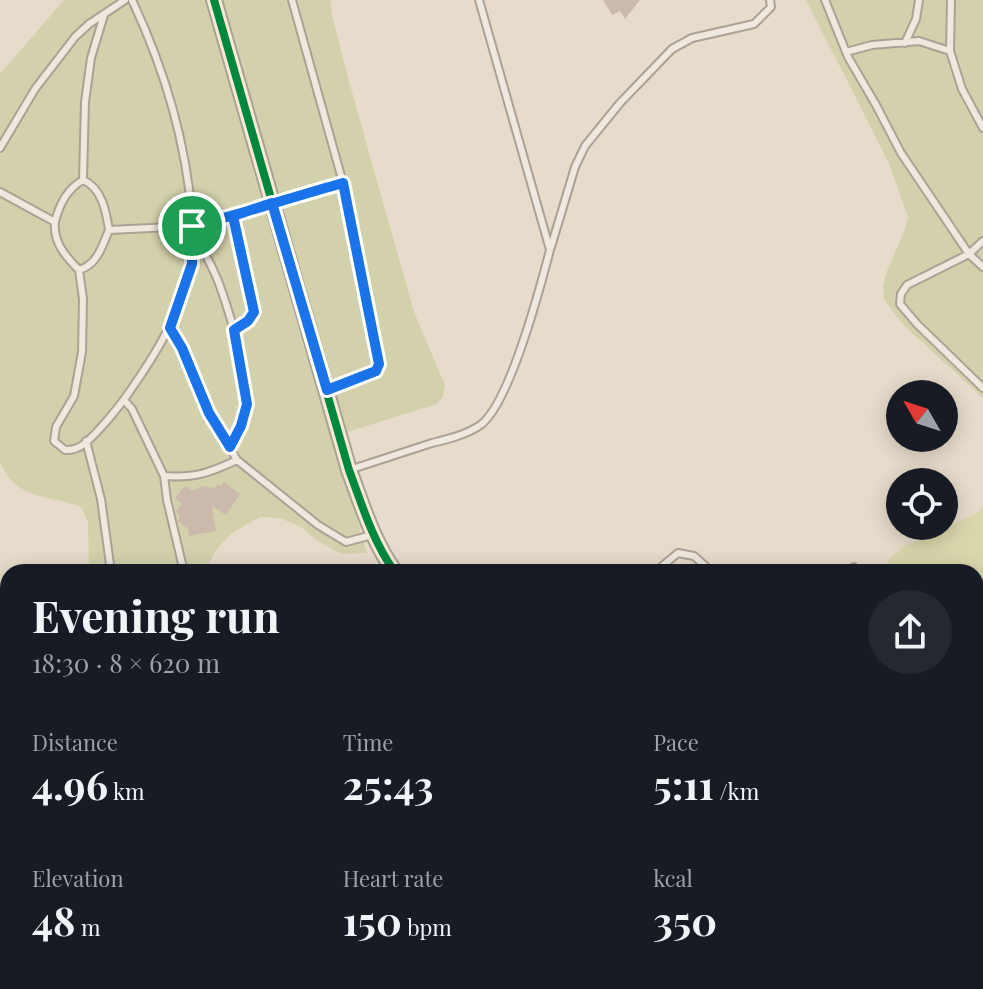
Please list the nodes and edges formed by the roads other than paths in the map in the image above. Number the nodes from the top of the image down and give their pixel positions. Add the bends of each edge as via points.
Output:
1 (125, 0) edge
2 (132, 0) edge
3 (214, 0) edge
4 (292, 0) edge
5 (479, 0) edge
6 (770, 0) edge
7 (825, 0) edge
8 (919, 0) edge
9 (951, 0) edge
10 (104, 15) junction
11 (905, 43) junction
12 (950, 51) junction
13 (846, 52) junction
14 (983, 128) edge
15 (0, 148) edge
16 (83, 180) junction
17 (343, 183) junction
18 (0, 192) edge
19 (272, 203) junction
20 (233, 216) junction
21 (55, 222) junction
22 (192, 226) junction
23 (109, 230) junction
24 (194, 239) junction
25 (983, 241) edge
26 (550, 250) junction
27 (969, 254) junction
28 (983, 267) edge
29 (79, 270) junction
30 (170, 328) junction
31 (234, 330) junction
32 (983, 388) edge
33 (327, 390) junction
34 (124, 400) junction
35 (86, 441) junction
36 (230, 447) junction
37 (237, 460) junction
38 (349, 470) junction
39 (164, 476) junction
40 (373, 534) junction
41 (110, 564) edge
42 (182, 564) edge
43 (389, 564) edge
44 (665, 564) edge
45 (703, 564) edge

1 - 10 lane
2 - 22 lane via 152,42 178,131 189,177
3 - 19 street
4 - 17 lane
5 - 26 lane
6 - 26 lane via 771,7 754,24 692,38 672,49 612,111 575,167
7 - 13 lane
8 - 11 lane
9 - 12 lane
10 - 15 lane via 75,37 35,89
10 - 16 lane via 85,102
11 - 12 lane via 919,41
11 - 13 lane
12 - 14 lane
13 - 27 lane via 901,153
16 - 21 lane via 59,207
16 - 23 lane via 99,195
17 - 19 lane
17 - 33 lane via 379,364 370,375
18 - 21 lane
19 - 20 lane
19 - 33 street
20 - 22 lane
20 - 31 lane via 254,312
21 - 29 lane via 59,245
22 - 23 lane
22 - 24 lane
23 - 29 lane via 96,260
24 - 30 lane via 192,264
24 - 31 lane via 209,261
25 - 27 lane
26 - 38 lane via 508,383 486,421 467,433
27 - 28 lane
27 - 32 lane via 907,285 900,304
29 - 35 lane via 82,352 74,396 54,441 65,450
30 - 34 lane
30 - 36 lane
31 - 36 lane via 247,404
33 - 38 street
34 - 35 lane
34 - 39 lane
35 - 41 lane
36 - 37 lane
37 - 39 lane via 208,474
37 - 40 lane via 346,542
38 - 40 street
39 - 42 lane
40 - 43 street
44 - 45 lane via 678,553

